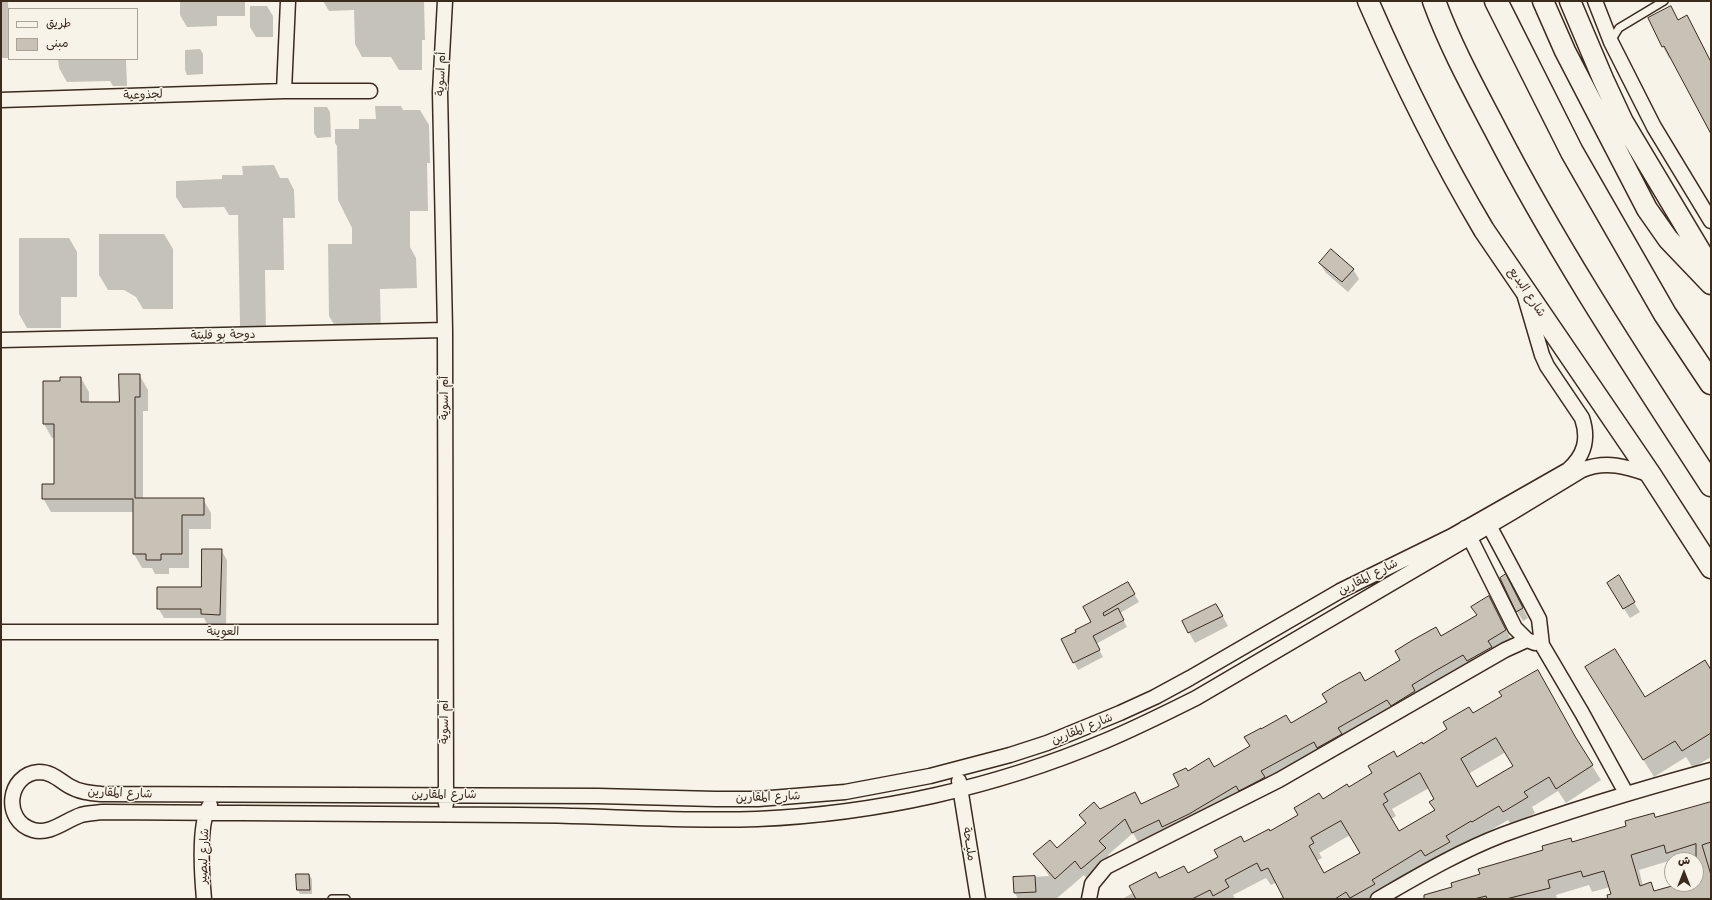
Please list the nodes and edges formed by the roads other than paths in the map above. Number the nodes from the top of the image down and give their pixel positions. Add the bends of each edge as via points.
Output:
1 (288, 1) edge
2 (445, 1) edge
3 (1368, 1) edge
4 (1434, 1) edge
5 (1496, 1) edge
6 (1543, 1) edge
7 (1570, 1) edge
8 (1595, 1) edge
9 (1664, 1) edge
10 (1610, 42) junction
11 (284, 91) junction
12 (370, 91) dead end
13 (1, 100) edge
14 (1711, 221) edge
15 (1711, 269) edge
16 (1521, 283) junction
17 (1711, 284) edge
18 (445, 330) junction
19 (1, 340) edge
20 (1711, 384) edge
21 (1651, 475) junction
22 (1711, 486) edge
23 (1487, 522) junction
24 (1468, 532) junction
25 (1711, 568) edge
26 (1, 632) edge
27 (445, 632) junction
28 (1527, 640) junction
29 (1542, 645) junction
30 (957, 769) junction
31 (1711, 770) edge
32 (960, 789) junction
33 (1626, 793) junction
34 (221, 794) junction
35 (446, 795) junction
36 (207, 813) junction
37 (446, 815) junction
38 (204, 899) edge
39 (332, 899) edge
40 (346, 899) edge
41 (978, 899) edge
42 (1090, 899) edge
43 (1378, 899) edge

1 - 11 street
2 - 18 street, أم اسوية via 440,92
3 - 16 main road, شارع البديع via 1388,47 1459,188 1484,230
4 - 22 highway via 1473,87 1527,190 1609,328
5 - 20 highway via 1572,152 1665,314
6 - 17 main road via 1565,51 1647,209 1668,239
7 - 15 main road via 1623,122
8 - 10 street
9 - 10 lane via 1619,28
10 - 14 street via 1654,127
11 - 12 street, لجذوعية
11 - 13 street, لجذوعية
16 - 21 main road, شارع البديع
16 - 23 street, شارع المقارين via 1542,355 1582,418 1586,432 1585,446 1576,463 1568,470
18 - 19 street, دوحة بو فليتة
18 - 27 street, أم اسوية
21 - 23 street, شارع المقارين via 1622,465 1591,466
21 - 25 main road, شارع البديع
23 - 24 street, شارع المقارين
23 - 29 street via 1539,619
24 - 28 street via 1515,628
24 - 30 street, شارع المقارين via 1452,536 1340,591 1190,678 1141,703 1047,743
24 - 32 street, شارع المقارين via 1196,698 1104,742 1008,776
26 - 27 street, العوينة
27 - 35 street, أم اسوية
28 - 29 street
28 - 42 street via 1505,650 1279,780 1106,867 1092,884
29 - 33 street
30 - 32 street, مليــحة
30 - 35 street, شارع المقارين via 923,778 859,789 758,799
31 - 33 street
32 - 37 street, شارع المقارين via 839,812 757,819
32 - 41 street, مليــحة
33 - 43 street via 1501,836 1439,864
34 - 35 street, شارع المقارين
34 - 36 street via 212,802
34 - 36 street, شارع المقارين via 90,793 69,786 55,776 40,772 25,776 19,781 11,802 20,822 26,827 41,831 97,812
35 - 37 street, أم اسوية
36 - 37 street, شارع المقارين
36 - 38 street, شارع لبصير via 203,846
39 - 40 lane

